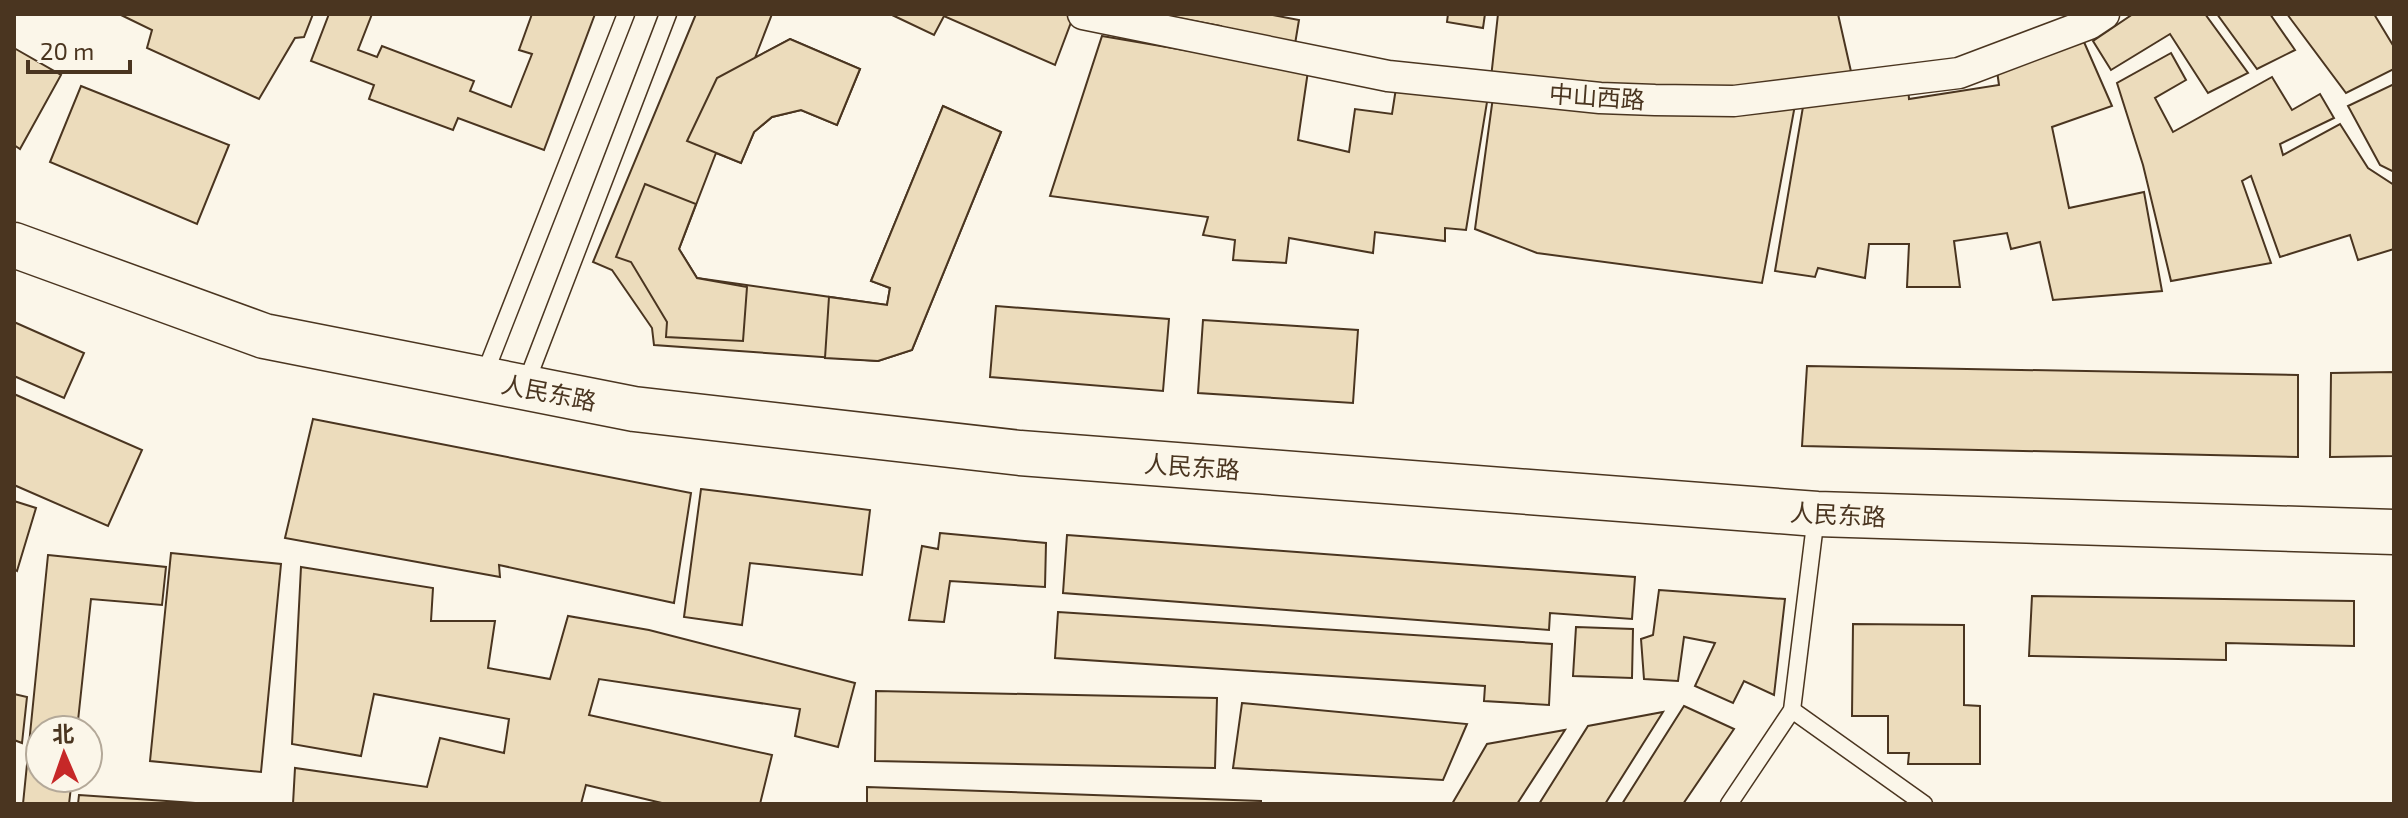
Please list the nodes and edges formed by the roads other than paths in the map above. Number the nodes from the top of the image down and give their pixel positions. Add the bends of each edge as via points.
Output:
1 (626, 14) edge
2 (668, 14) edge
3 (1083, 14) edge
4 (2104, 14) edge
5 (14, 245) edge
6 (503, 383) junction
7 (1817, 514) junction
8 (2394, 532) edge
9 (1792, 710) junction
10 (1729, 804) edge
11 (1924, 804) edge

1 - 6 lane
2 - 6 lane
3 - 4 street, 中山西路 via 1388,76 1600,98 1734,101 1959,73
5 - 6 main road, 人民东路 via 264,336
6 - 7 main road, 人民东路 via 634,409 1020,453
7 - 8 main road, 人民东路
7 - 9 lane
9 - 10 lane
9 - 11 lane

